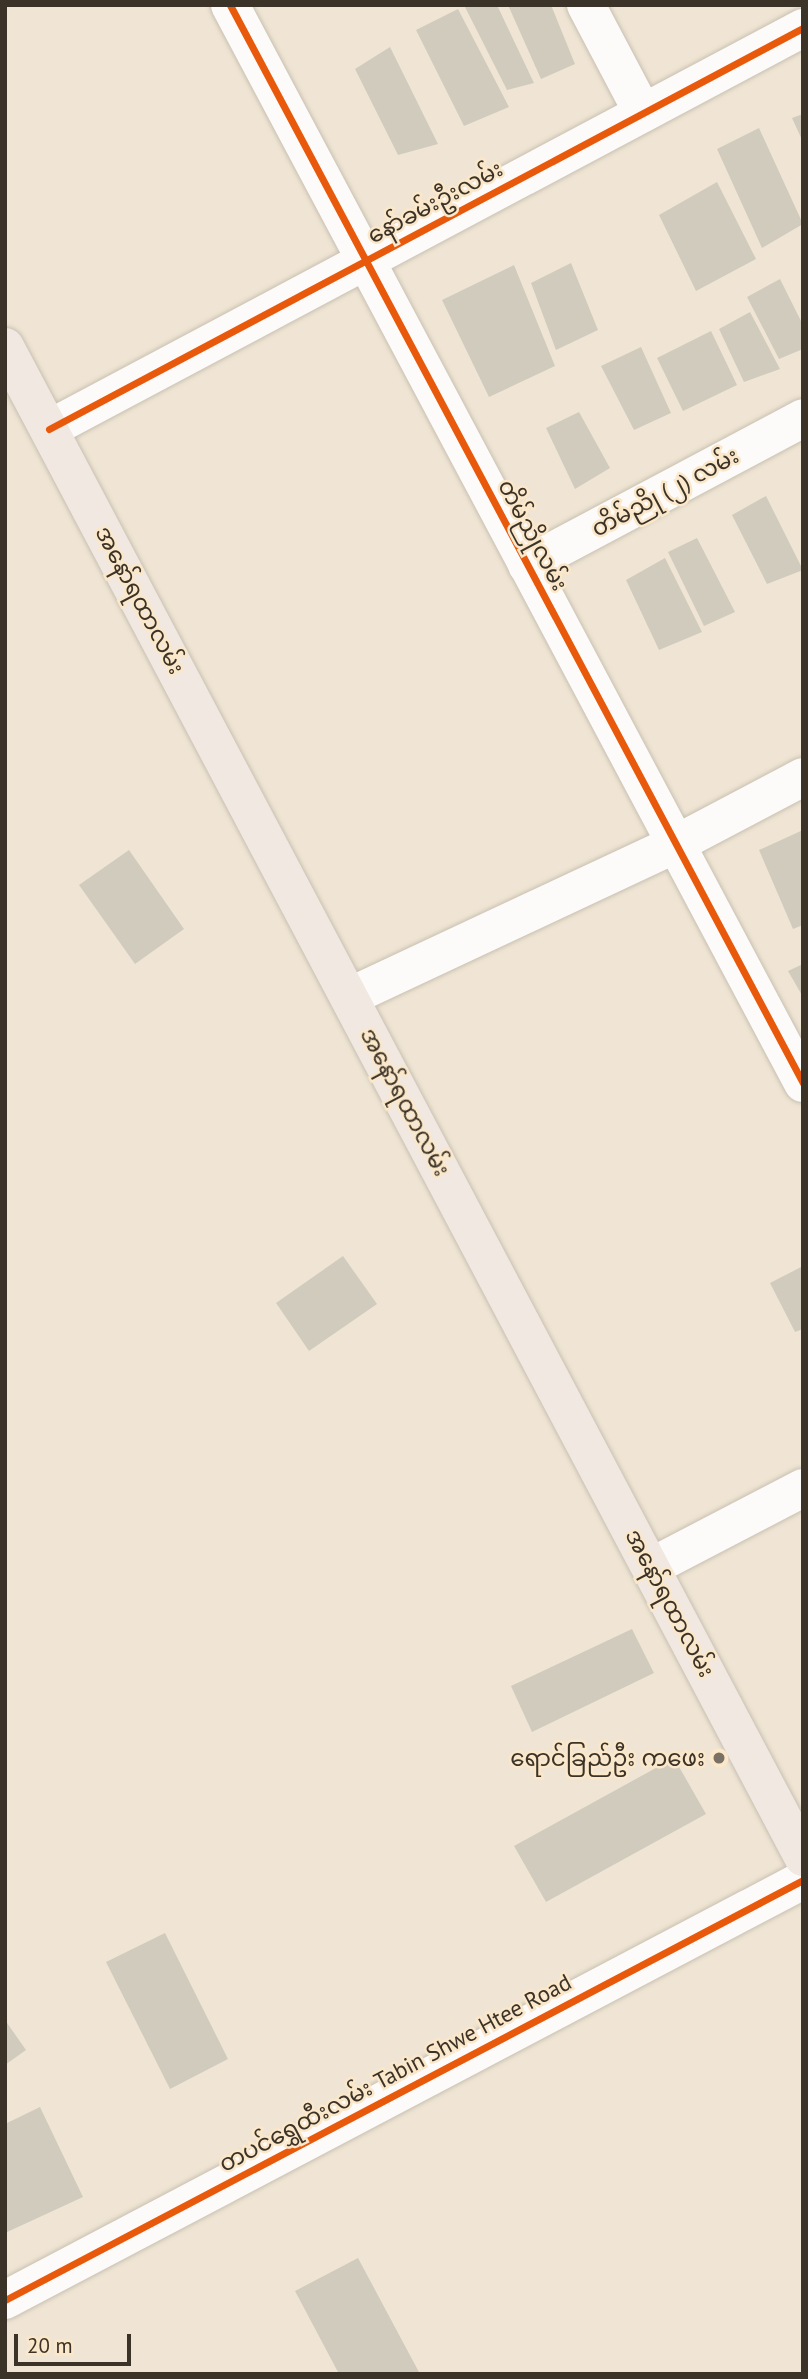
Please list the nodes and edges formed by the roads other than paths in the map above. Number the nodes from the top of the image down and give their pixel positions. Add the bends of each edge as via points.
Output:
1 (230, 5) edge
2 (586, 5) edge
3 (803, 29) edge
4 (643, 113) junction
5 (365, 261) junction
6 (5, 346) edge
7 (803, 418) edge
8 (49, 429) junction
9 (527, 565) junction
10 (803, 777) edge
11 (676, 845) junction
12 (349, 996) junction
13 (803, 1083) edge
14 (803, 1488) edge
15 (651, 1567) junction
16 (803, 1857) edge
17 (803, 1880) edge
18 (5, 2300) edge

1 - 5 street, တိမ်ညိုလမ်း
2 - 4 street
3 - 4 street, နော်ခမ်းဦးလမ်း
4 - 5 street, နော်ခမ်းဦးလမ်း
5 - 8 street, နော်ခမ်းဦးလမ်း
5 - 9 street, တိမ်ညိုလမ်း
6 - 8 main road, အနော်ရထာလမ်း
7 - 9 street, တိမ်ညို (၂) လမ်း
8 - 12 main road, အနော်ရထာလမ်း
9 - 11 street, တိမ်ညိုလမ်း
10 - 11 street
11 - 12 street
11 - 13 street, တိမ်ညိုလမ်း
12 - 15 main road, အနော်ရထာလမ်း
14 - 15 street
15 - 16 main road, အနော်ရထာလမ်း
17 - 18 street, တပင်ရွှေထီးလမ်း Tabin Shwe Htee Road

